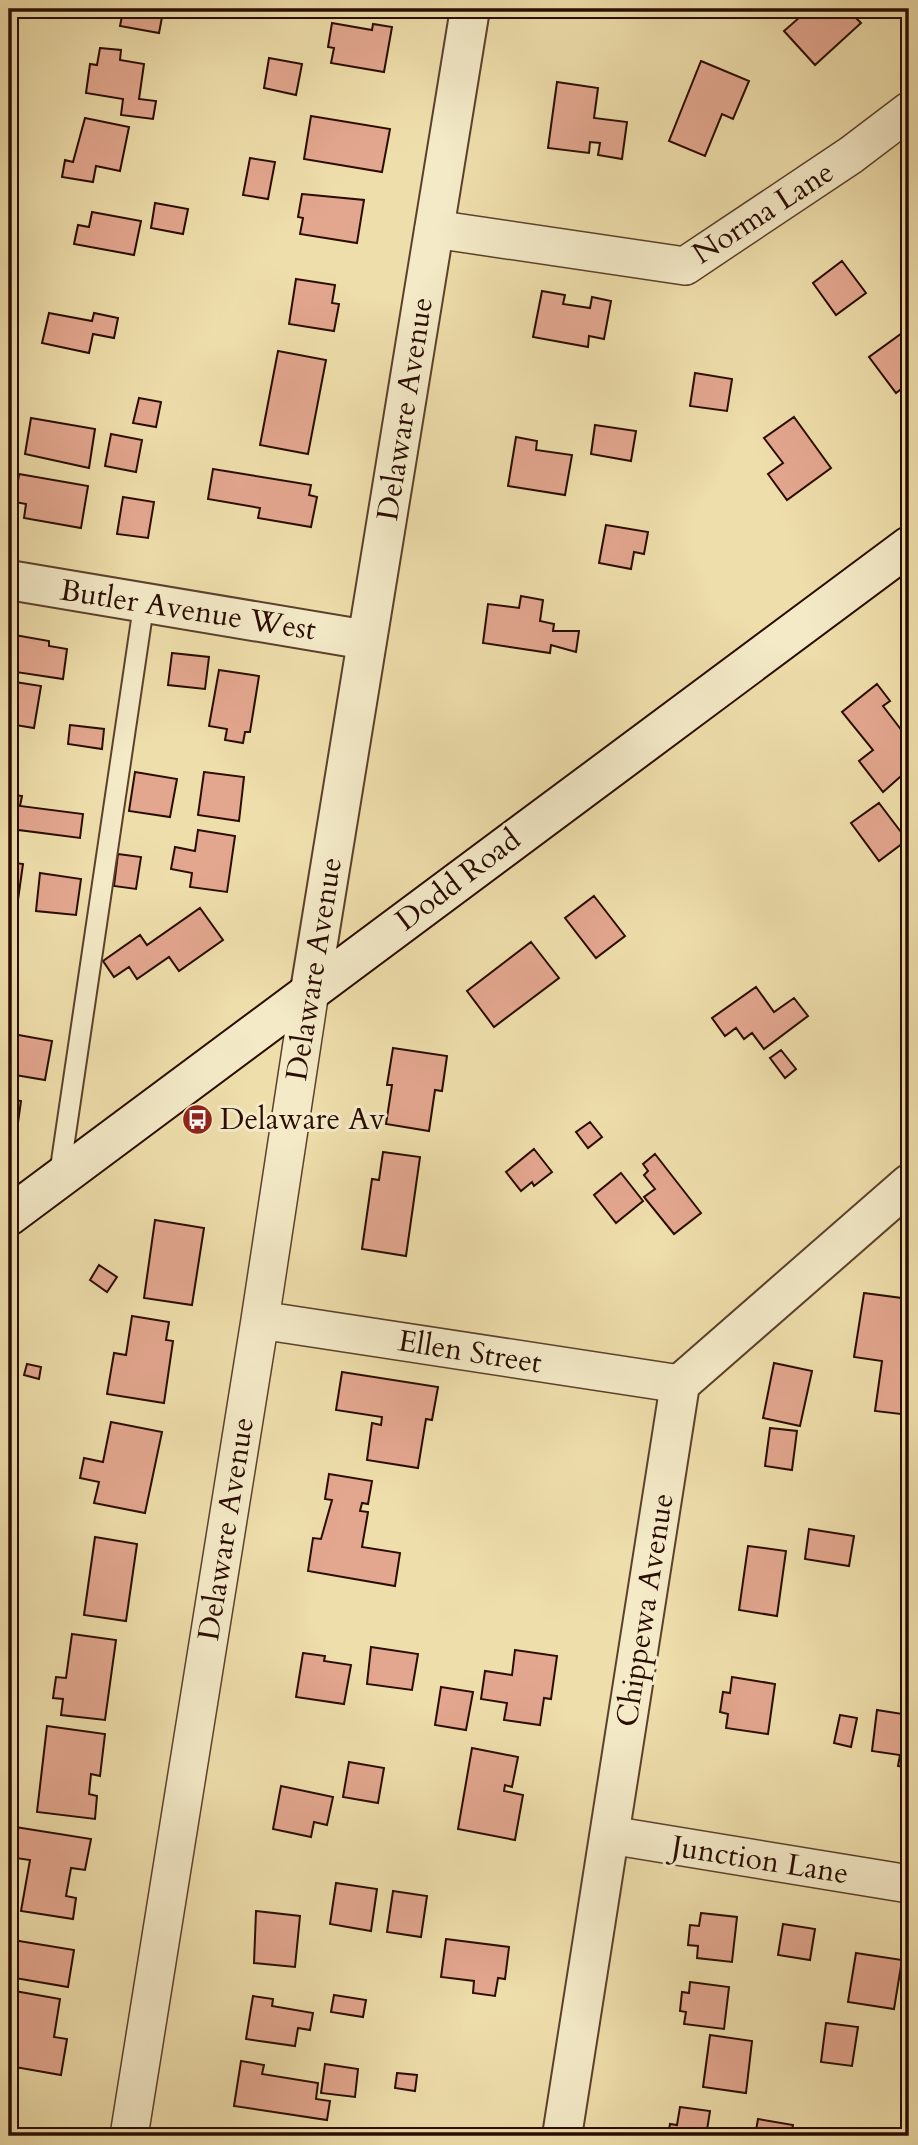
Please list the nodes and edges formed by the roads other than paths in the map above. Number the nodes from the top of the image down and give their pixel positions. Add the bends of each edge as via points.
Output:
1 (470, 9) edge
2 (909, 111) edge
3 (434, 229) junction
4 (909, 546) edge
5 (9, 580) edge
6 (144, 603) junction
7 (367, 640) junction
8 (310, 990) junction
9 (59, 1179) junction
10 (903, 1195) edge
11 (9, 1216) edge
12 (260, 1320) junction
13 (680, 1384) junction
14 (610, 1835) junction
15 (909, 1884) edge
16 (129, 2136) edge
17 (562, 2136) edge

1 - 3 street, Delaware Avenue
2 - 3 street, Norma Lane via 685,266
3 - 7 street, Delaware Avenue
4 - 8 street, Dodd Road
5 - 6 street, Butler Avenue West
6 - 7 street, Butler Avenue West
6 - 9 lane
7 - 8 street, Delaware Avenue
8 - 9 street, Dodd Road
8 - 12 street, Delaware Avenue
9 - 11 street, Dodd Road
10 - 13 street
12 - 13 street, Ellen Street
12 - 16 street, Delaware Avenue
13 - 14 street, Chippewa Avenue
14 - 15 street, Junction Lane
14 - 17 street, Chippewa Avenue

